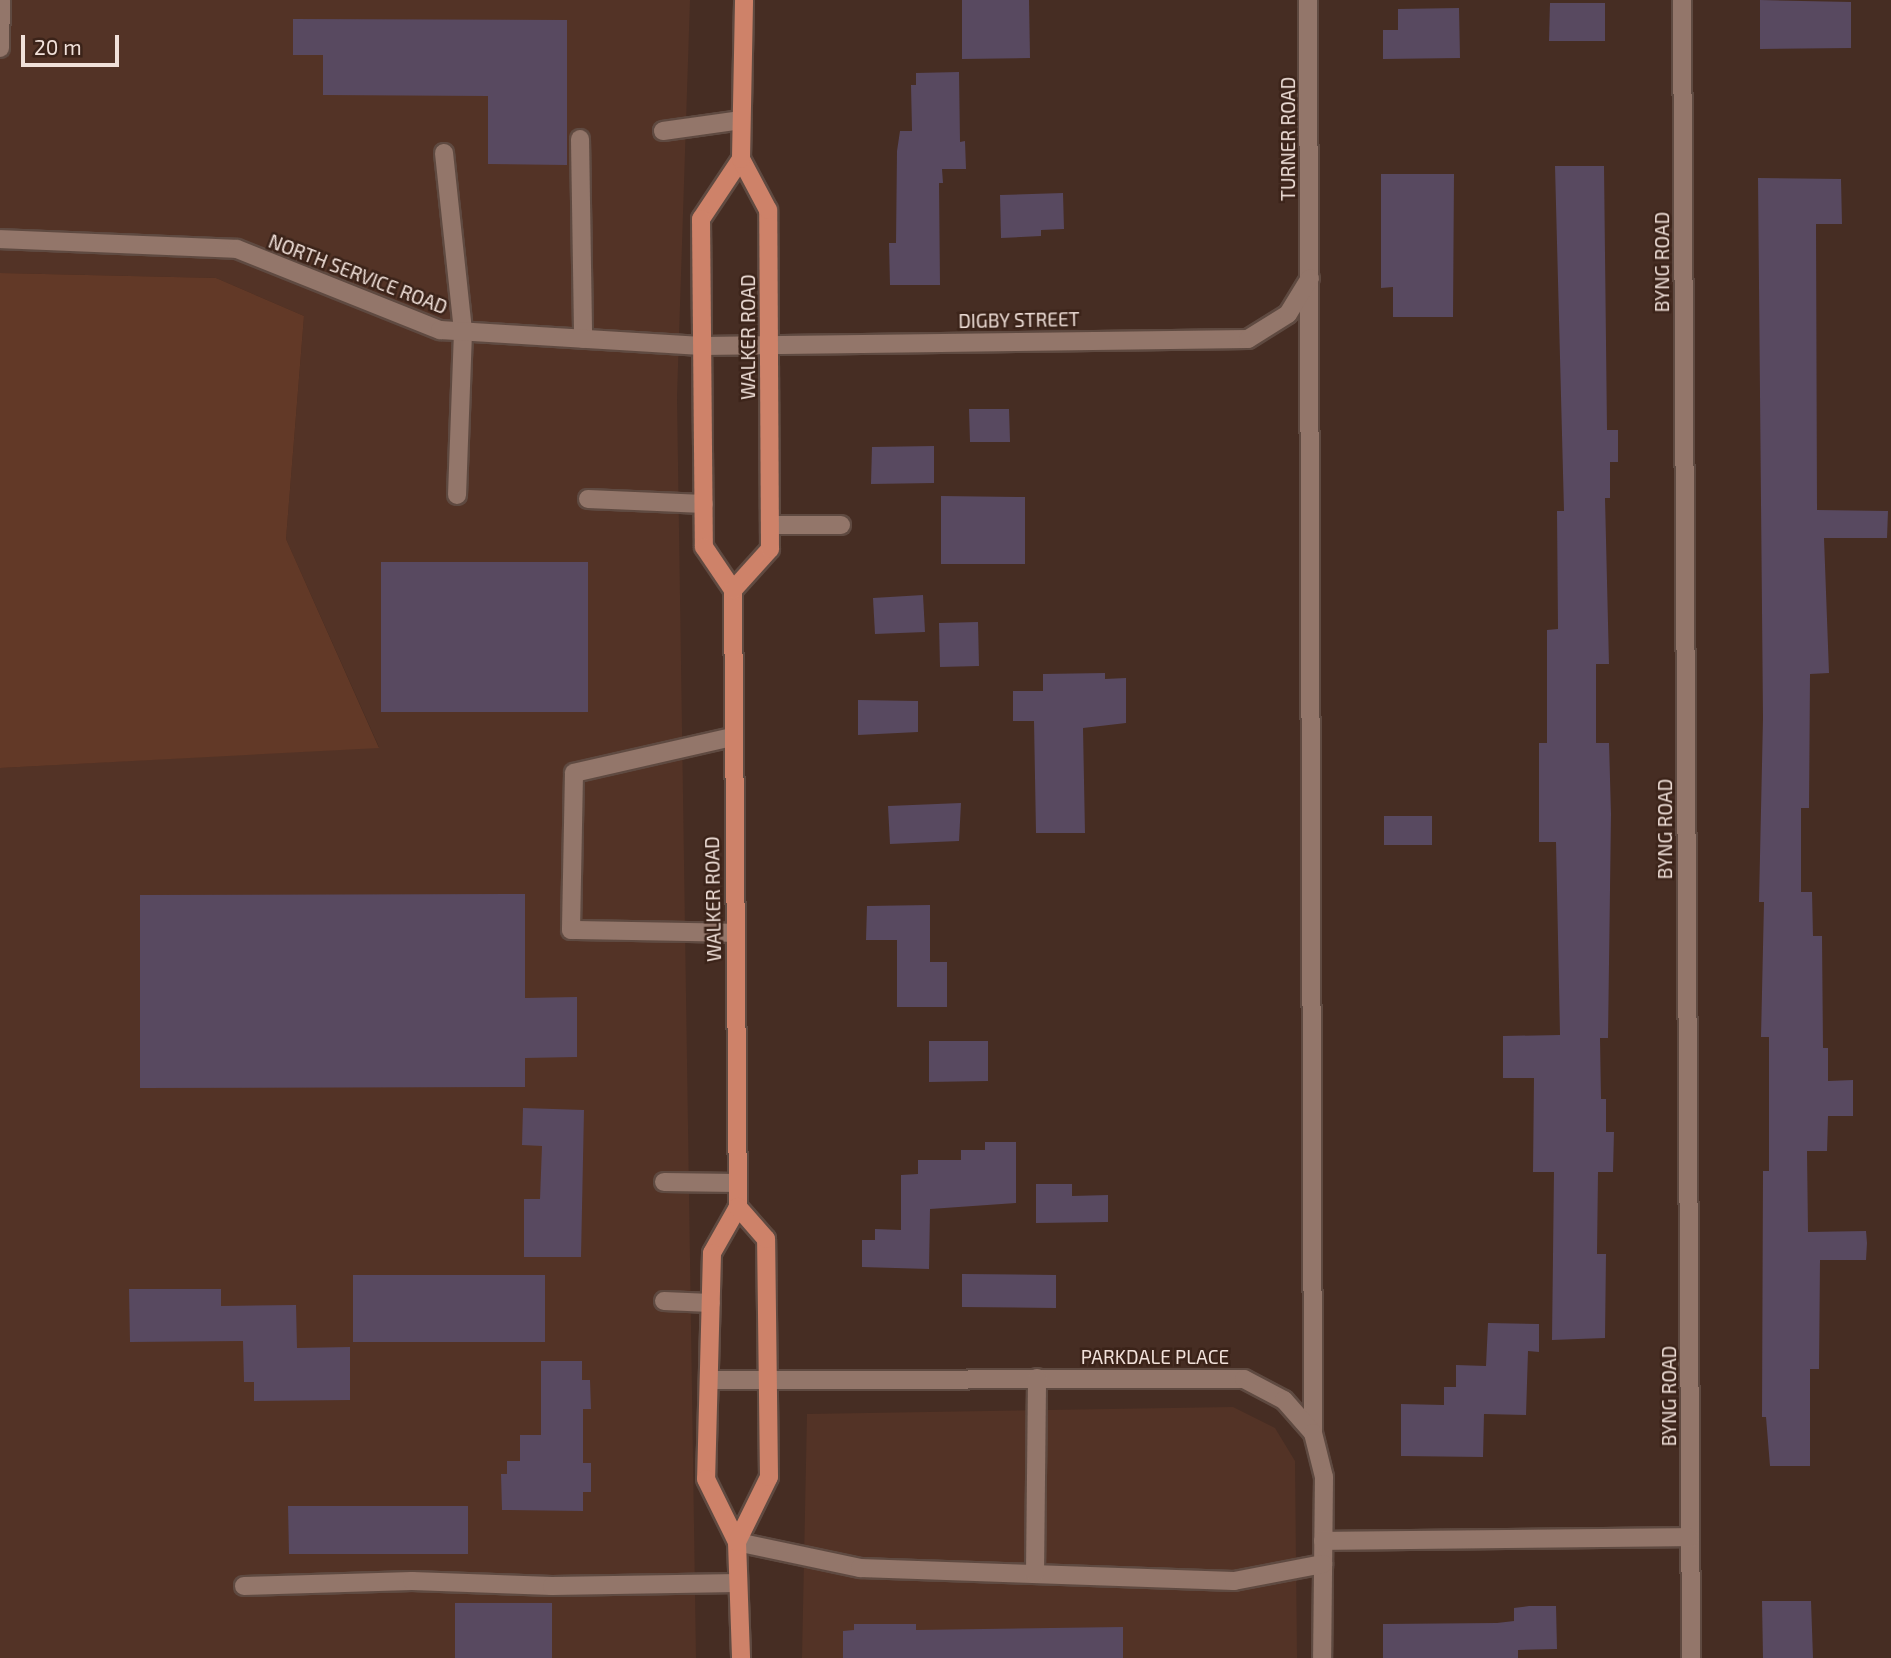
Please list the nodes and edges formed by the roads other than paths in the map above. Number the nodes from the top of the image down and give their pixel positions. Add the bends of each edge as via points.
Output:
1 (1, 0) edge
2 (744, 0) edge
3 (1308, 0) edge
4 (1682, 0) edge
5 (0, 48) edge
6 (741, 120) junction
7 (663, 131) dead end
8 (580, 139) dead end
9 (444, 153) dead end
10 (741, 159) junction
11 (0, 239) edge
12 (1310, 278) junction
13 (463, 332) junction
14 (583, 339) junction
15 (702, 346) junction
16 (769, 346) junction
17 (457, 495) dead end
18 (588, 499) dead end
19 (704, 504) junction
20 (770, 525) junction
21 (841, 525) dead end
22 (733, 590) junction
23 (732, 737) junction
24 (734, 933) junction
25 (664, 1182) dead end
26 (737, 1183) junction
27 (738, 1207) junction
28 (664, 1301) dead end
29 (710, 1303) junction
30 (1037, 1378) junction
31 (709, 1380) junction
32 (768, 1380) junction
33 (1313, 1433) junction
34 (1690, 1537) junction
35 (1323, 1541) junction
36 (737, 1542) junction
37 (1323, 1564) junction
38 (1035, 1574) junction
39 (738, 1583) junction
40 (244, 1586) dead end
41 (741, 1658) edge
42 (1322, 1658) edge
43 (1691, 1658) edge

1 - 5 street
2 - 6 main road, WALKER ROAD
3 - 12 street, TURNER ROAD
4 - 34 street, BYNG ROAD
6 - 7 street
6 - 10 main road, WALKER ROAD
8 - 14 street
9 - 13 street
10 - 15 main road via 701,219
10 - 16 main road, WALKER ROAD via 768,210
11 - 13 street, NORTH SERVICE ROAD via 237,249 440,330
12 - 16 street, DIGBY STREET via 1288,314 1248,339
12 - 33 street, TURNER ROAD
13 - 14 street, NORTH SERVICE ROAD
13 - 17 street
14 - 15 street, NORTH SERVICE ROAD
15 - 16 street, DIGBY STREET
15 - 19 main road
16 - 20 main road, WALKER ROAD
18 - 19 street
19 - 22 main road via 704,547
20 - 21 street
20 - 22 main road, WALKER ROAD via 770,549
22 - 23 main road, WALKER ROAD
23 - 24 main road, WALKER ROAD
23 - 24 street via 574,774 571,930
24 - 26 main road, WALKER ROAD
25 - 26 street
26 - 27 main road, WALKER ROAD
27 - 29 main road via 712,1253
27 - 32 main road via 766,1239
28 - 29 street
29 - 31 main road
30 - 32 street, PARKDALE PLACE
30 - 33 street, PARKDALE PLACE via 1244,1379 1284,1400
30 - 38 street
31 - 32 street, PARKDALE PLACE
31 - 36 main road via 706,1479
32 - 36 main road via 769,1477
33 - 35 street, PARKDALE PLACE via 1324,1477
34 - 35 street
34 - 43 street, BYNG ROAD
35 - 37 street
36 - 38 street via 860,1569
36 - 39 main road
37 - 38 street via 1234,1581
37 - 42 street
39 - 40 street via 552,1586 412,1581
39 - 41 main road

